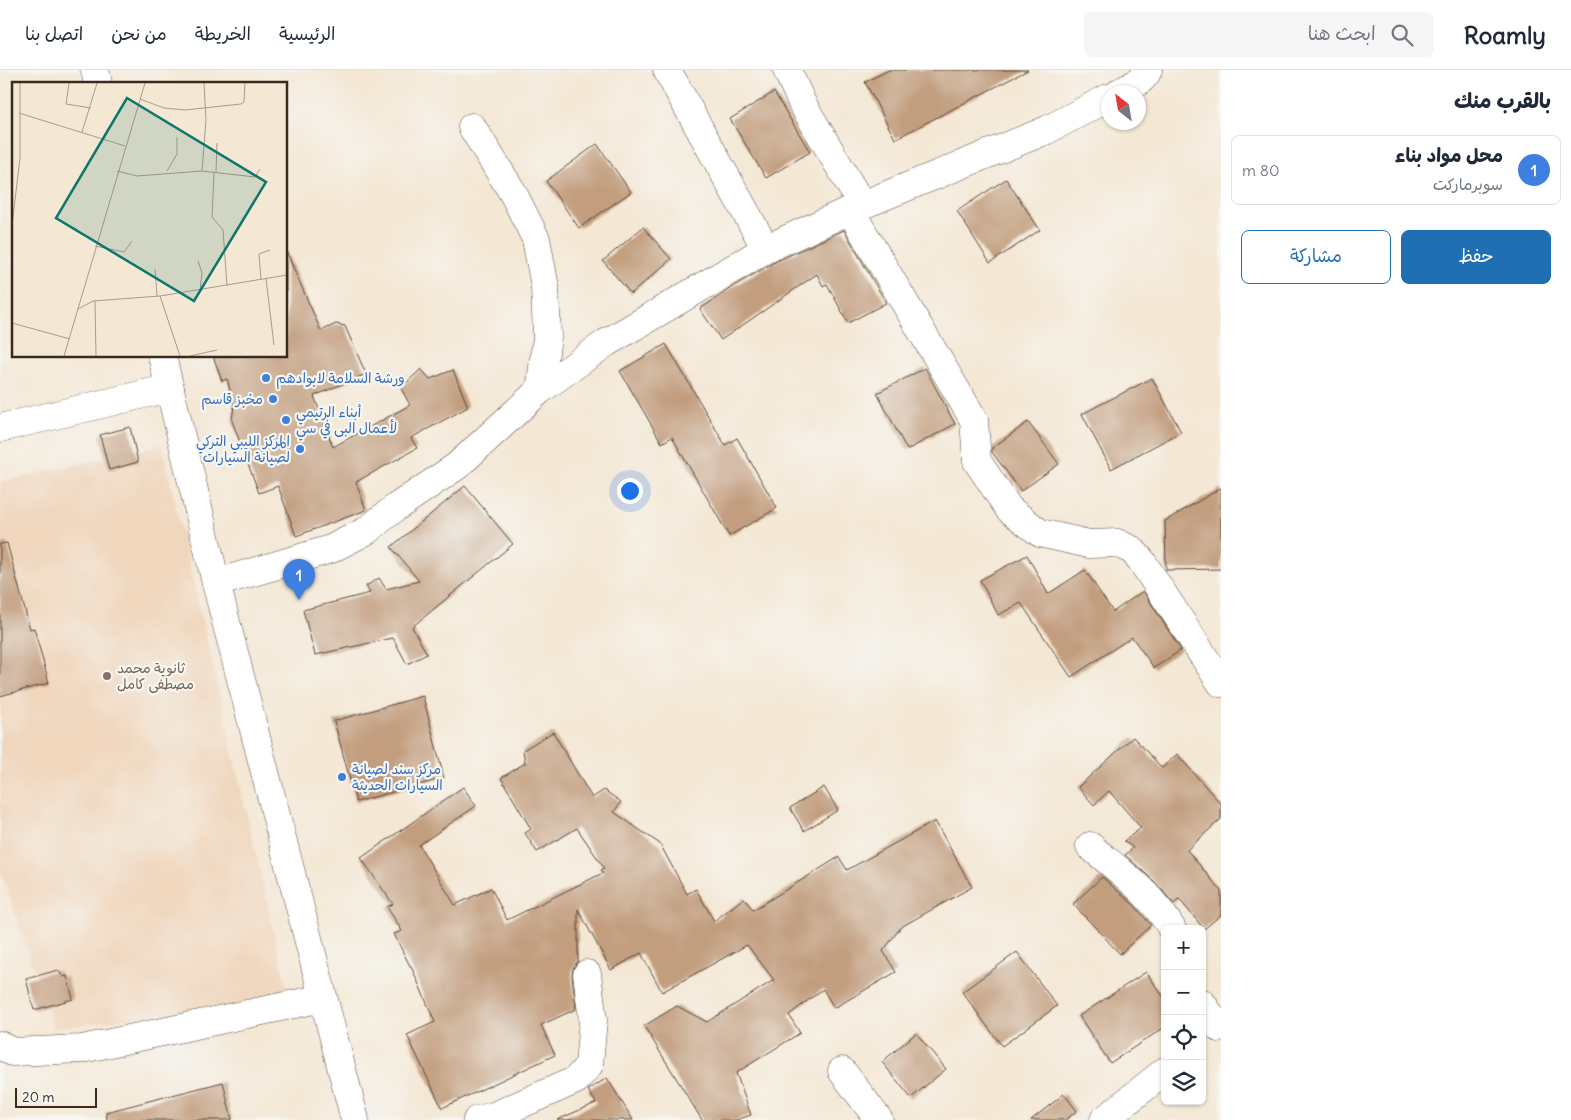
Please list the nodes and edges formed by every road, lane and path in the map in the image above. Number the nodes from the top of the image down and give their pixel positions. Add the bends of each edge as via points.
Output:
1 (667, 70) edge
2 (787, 70) edge
3 (1148, 70) edge
4 (1134, 85) edge
5 (1101, 102) edge
6 (472, 127) dead end
7 (856, 208) junction
8 (766, 249) junction
9 (162, 358) edge
10 (170, 388) junction
11 (540, 390) junction
12 (0, 428) edge
13 (216, 583) junction
14 (1221, 683) edge
15 (1090, 846) dead end
16 (1170, 925) edge
17 (587, 974) dead end
18 (323, 998) junction
19 (1206, 1013) edge
20 (1214, 1032) edge
21 (0, 1045) edge
22 (842, 1071) dead end
23 (1161, 1074) edge
24 (355, 1120) edge
25 (477, 1120) edge
26 (879, 1120) edge
27 (1104, 1120) edge

1 - 8 main road
2 - 7 main road
3 - 4 main road
5 - 7 main road via 1047,130
6 - 11 main road via 514,193 536,239 546,287 547,337
7 - 8 main road
7 - 14 main road via 974,420 977,461 1009,509 1040,533 1089,544 1117,544 1132,550
8 - 11 main road via 606,343
9 - 10 main road
10 - 12 main road
10 - 13 main road
11 - 13 main road via 456,466 366,531 331,549
13 - 18 main road
15 - 16 main road via 1147,895
17 - 25 main road via 593,1020 589,1065 576,1080 494,1116
18 - 21 main road via 82,1049 12,1052
18 - 24 main road
19 - 20 main road
22 - 26 main road
23 - 27 main road

